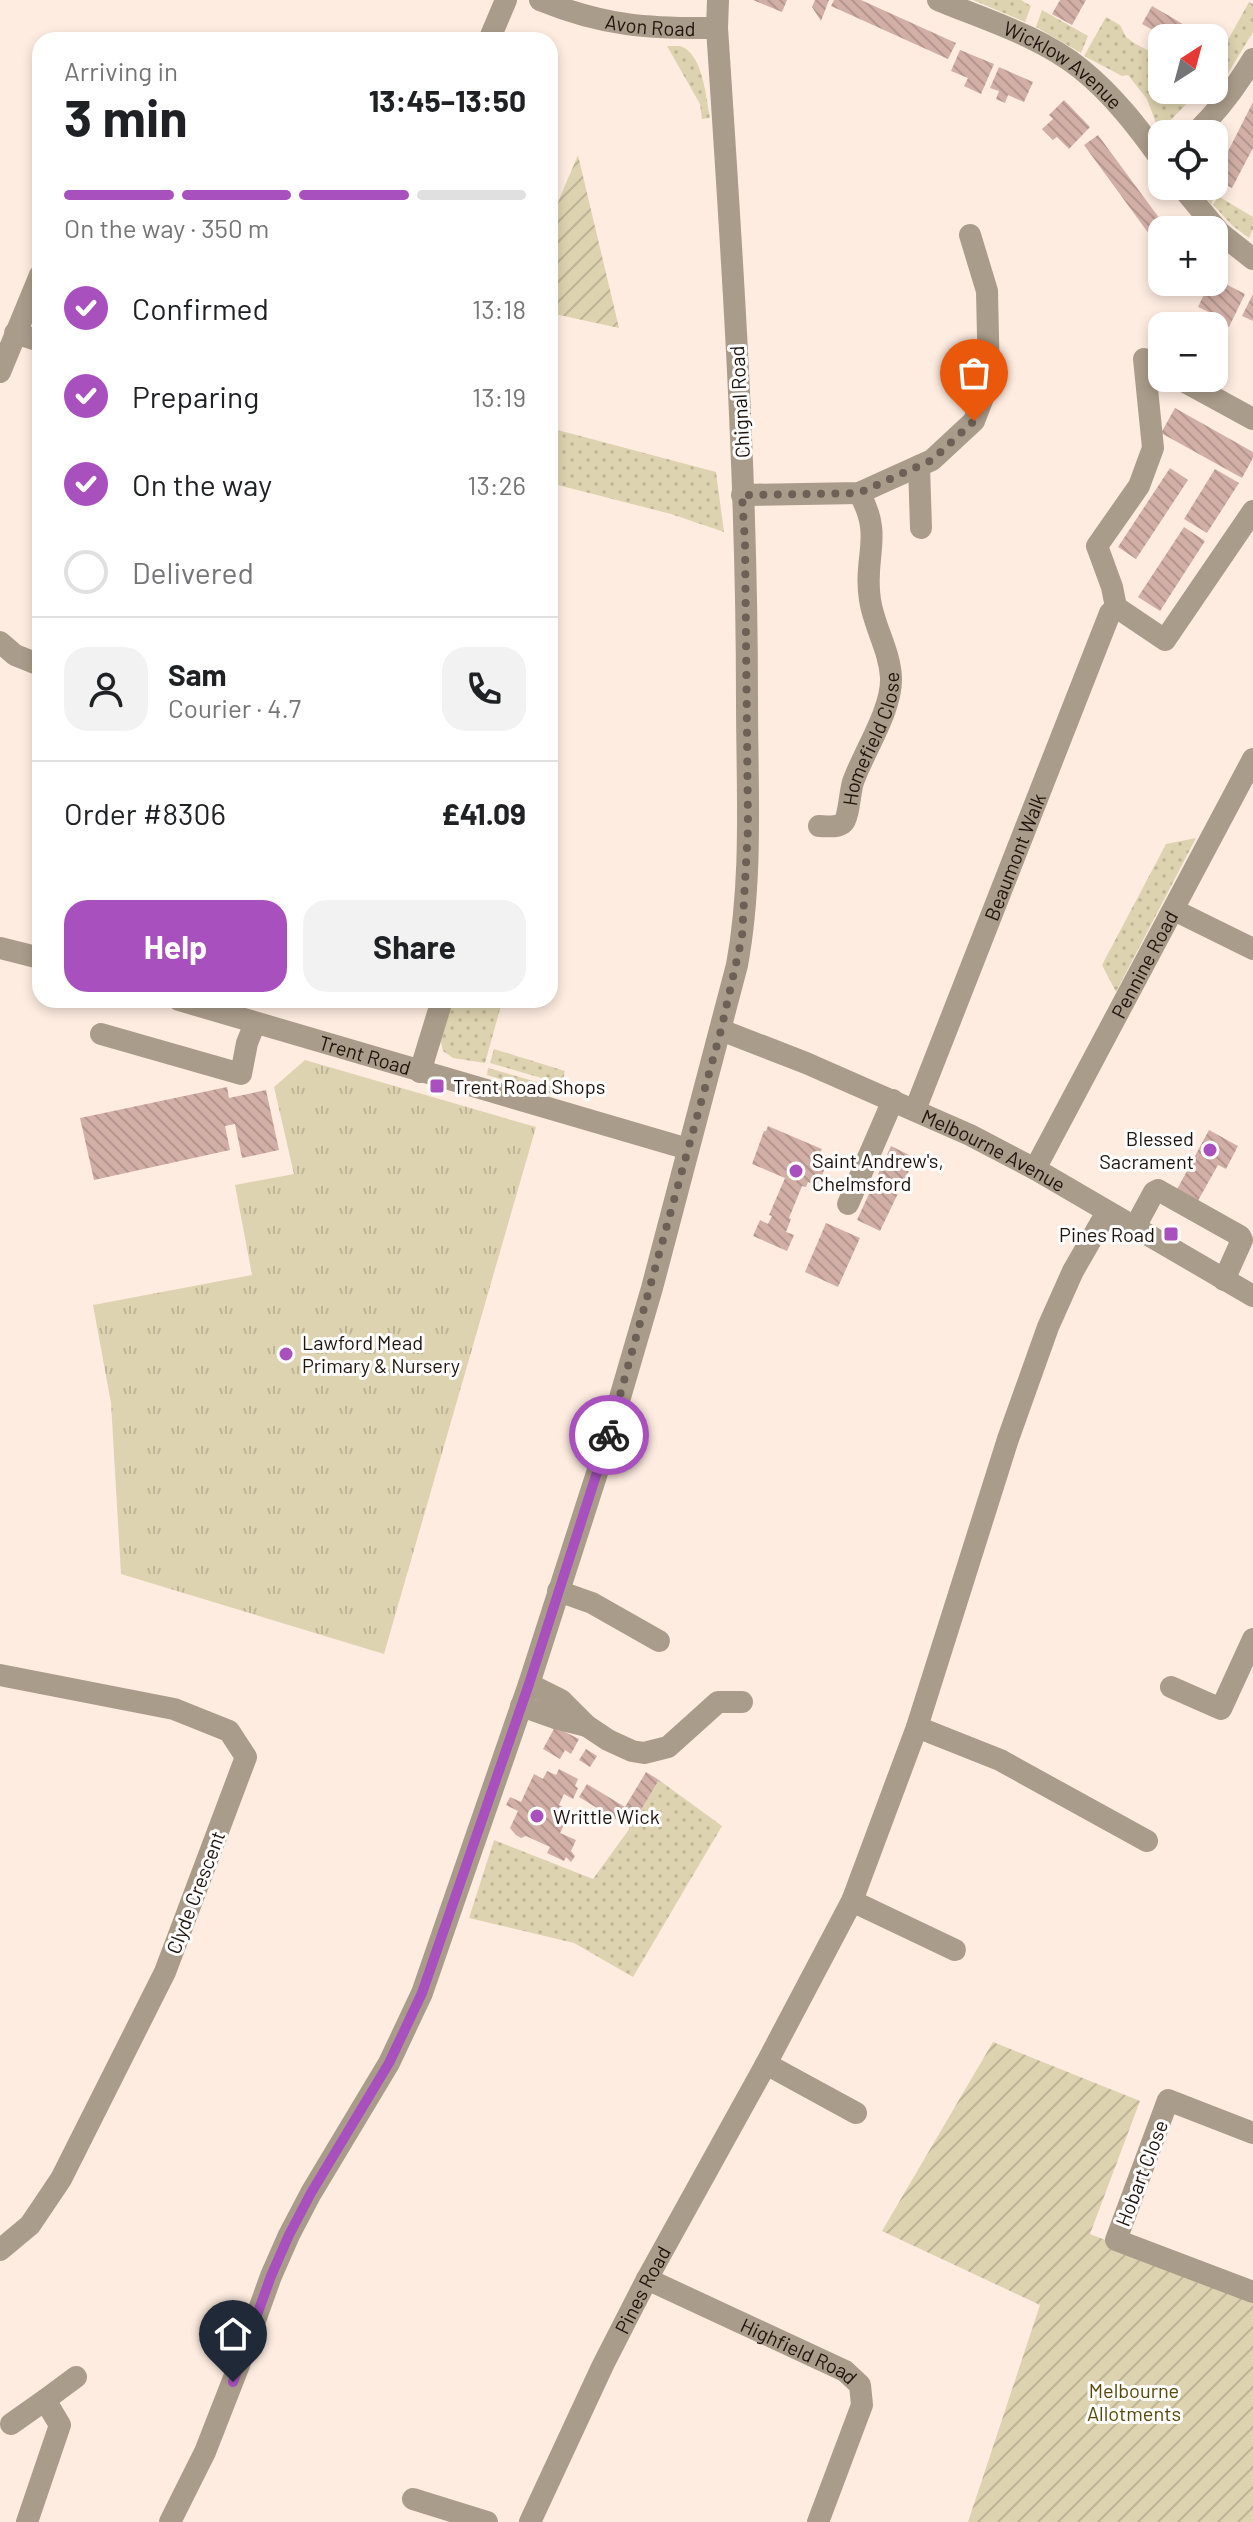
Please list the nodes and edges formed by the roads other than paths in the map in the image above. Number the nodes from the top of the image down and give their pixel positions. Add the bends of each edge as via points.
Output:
1 (506, 0) edge
2 (540, 0) edge
3 (718, 0) edge
4 (938, 0) edge
5 (717, 28) junction
6 (492, 32) edge
7 (1253, 59) edge
8 (1207, 120) edge
9 (1148, 141) edge
10 (1193, 200) edge
11 (970, 235) dead end
12 (1253, 259) edge
13 (32, 294) edge
14 (15, 333) junction
15 (32, 338) edge
16 (1148, 361) edge
17 (0, 372) edge
18 (1204, 392) edge
19 (1253, 419) edge
20 (919, 466) junction
21 (859, 493) junction
22 (742, 495) junction
23 (1253, 511) edge
24 (921, 528) dead end
25 (1116, 607) junction
26 (0, 642) edge
27 (32, 662) edge
28 (1253, 759) edge
29 (819, 826) dead end
30 (1174, 910) junction
31 (0, 948) edge
32 (1253, 949) edge
33 (32, 956) edge
34 (205, 1008) edge
35 (440, 1008) edge
36 (255, 1023) junction
37 (721, 1030) junction
38 (101, 1034) dead end
39 (420, 1072) junction
40 (893, 1100) junction
41 (915, 1110) junction
42 (688, 1149) junction
43 (1035, 1169) junction
44 (848, 1204) dead end
45 (1107, 1212) junction
46 (1135, 1227) junction
47 (1224, 1280) junction
48 (1253, 1296) edge
49 (558, 1591) junction
50 (1253, 1639) edge
51 (659, 1641) dead end
52 (0, 1675) edge
53 (529, 1684) junction
54 (1171, 1687) dead end
55 (742, 1702) dead end
56 (521, 1706) junction
57 (587, 1726) junction
58 (917, 1727) junction
59 (1147, 1841) dead end
60 (852, 1901) junction
61 (955, 1950) dead end
62 (766, 2064) junction
63 (856, 2113) dead end
64 (1253, 2133) edge
65 (0, 2250) edge
66 (647, 2279) junction
67 (1253, 2292) edge
68 (76, 2377) dead end
69 (45, 2400) junction
70 (11, 2424) dead end
71 (413, 2499) dead end
72 (27, 2522) edge
73 (170, 2522) edge
74 (487, 2522) edge
75 (530, 2522) edge
76 (818, 2522) edge

1 - 6 street
2 - 5 street, Avon Road via 621,25
3 - 5 street, Chignal Road
4 - 9 street, Wicklow Avenue via 1025,35 1075,65
5 - 22 street, Chignal Road
7 - 8 street
10 - 12 street via 1220,233
11 - 20 street via 987,291 989,382 974,421
13 - 14 street
14 - 15 street
14 - 17 street
16 - 25 street via 1144,359 1153,448 1139,486 1097,546
18 - 19 street
20 - 21 street
20 - 24 street
21 - 22 street
21 - 29 street, Homefield Close via 873,531 870,602 891,680 852,783 847,816 838,826
22 - 37 street, Chignal Road via 745,913
23 - 25 street via 1165,640
25 - 41 street, Beaumont Walk
26 - 27 street
28 - 30 street, Pennine Road
30 - 32 street
30 - 43 street, Pennine Road
31 - 33 street
34 - 36 street, Trent Road
35 - 39 street
36 - 38 street via 241,1074
36 - 39 street, Trent Road
37 - 40 street, Melbourne Avenue
37 - 42 street, Chignal Road
39 - 42 street, Trent Road
40 - 41 street, Melbourne Avenue
40 - 44 street
41 - 43 street, Melbourne Avenue
42 - 49 street, Chignal Road via 612,1428
43 - 45 street, Melbourne Avenue
45 - 46 street, Melbourne Avenue
45 - 58 street, Pines Road via 1048,1327
46 - 47 street, Melbourne Avenue
46 - 47 street via 1158,1190 1240,1236
47 - 48 street, Melbourne Avenue
49 - 51 street via 592,1603
49 - 53 street, Chignal Road
50 - 54 street via 1221,1709
52 - 65 street, Clyde Crescent via 174,1709 229,1731 246,1757 165,1972 61,2179 30,2225
53 - 56 street, Chignal Road
53 - 57 street via 561,1700
55 - 57 street via 718,1702 657,1752 632,1751
56 - 57 street
56 - 73 street, Chignal Road via 412,2017 289,2235 210,2438
58 - 59 street via 1000,1760
58 - 60 street, Pines Road
60 - 61 street
60 - 62 street, Pines Road
62 - 63 street
62 - 66 street, Pines Road
64 - 67 street, Hobart Close via 1168,2100 1116,2240
66 - 75 street, Pines Road
66 - 76 street, Highfield Road via 845,2371 860,2385 862,2405
68 - 69 street
69 - 70 street
69 - 72 street via 60,2425
71 - 74 street

